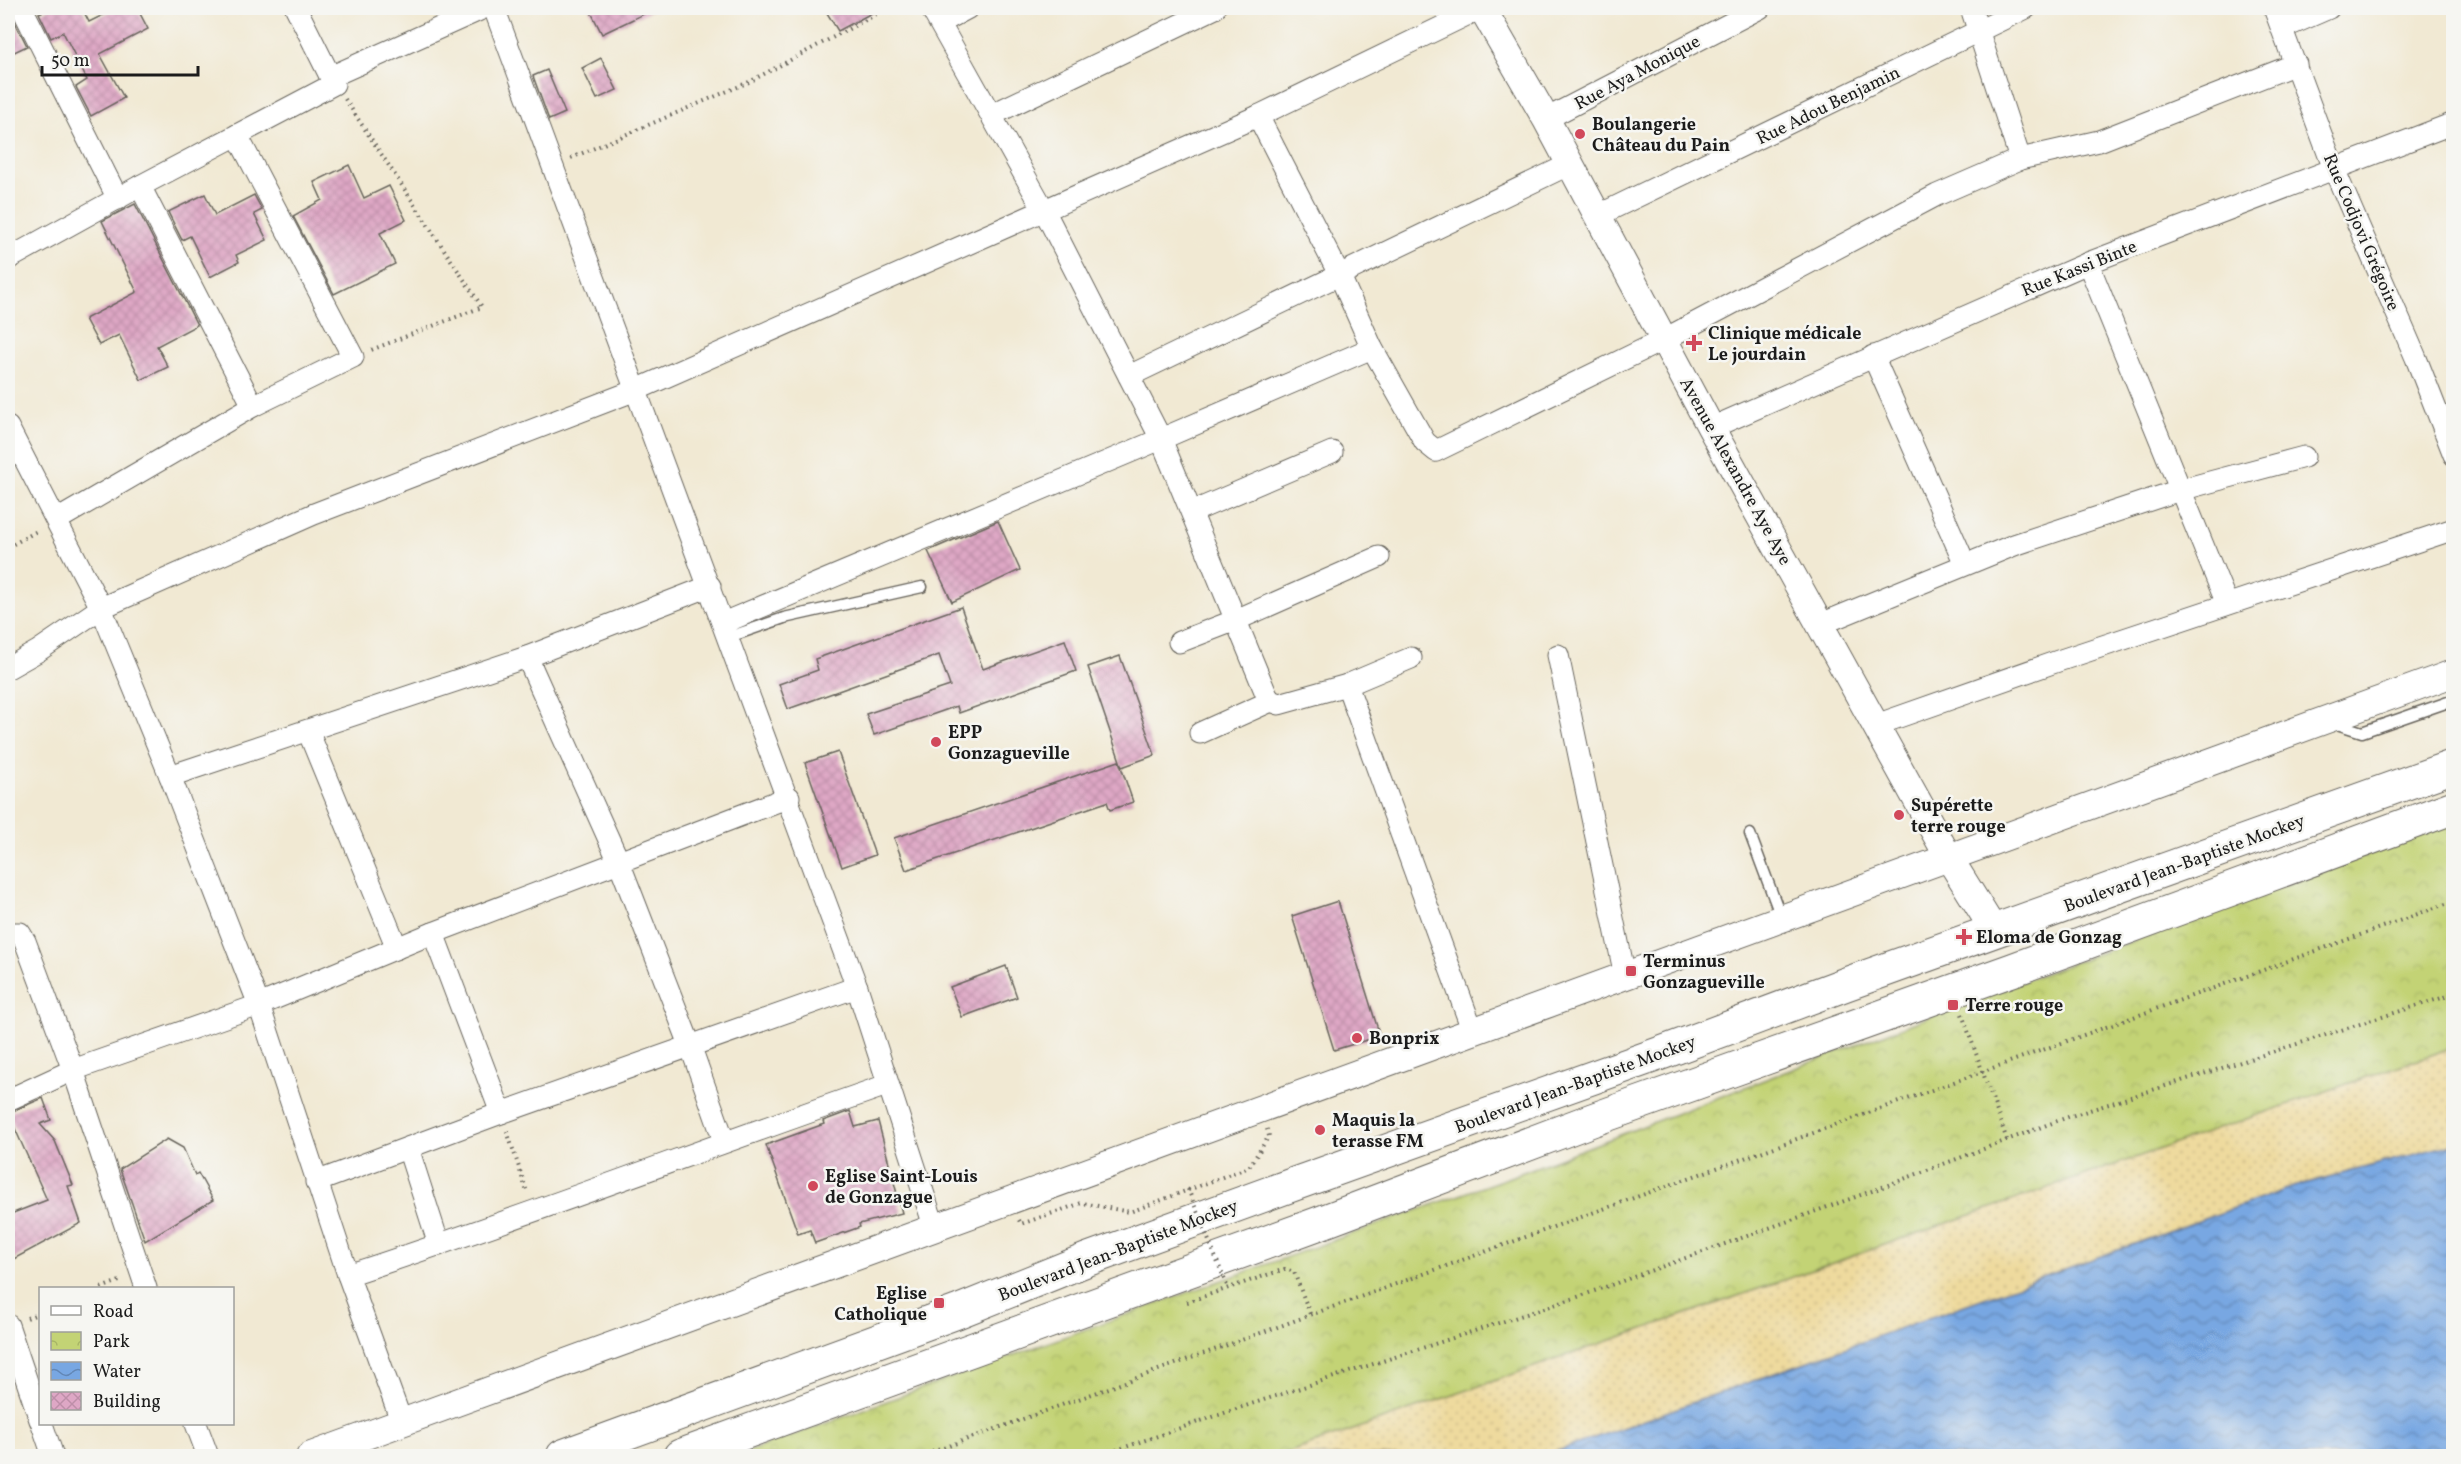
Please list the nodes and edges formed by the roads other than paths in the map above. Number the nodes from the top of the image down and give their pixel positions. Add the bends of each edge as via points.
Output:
1 (22, 8) edge
2 (296, 8) edge
3 (484, 8) edge
4 (494, 8) edge
5 (968, 8) edge
6 (1215, 8) edge
7 (1481, 8) edge
8 (1760, 8) edge
9 (1971, 8) edge
10 (2026, 8) edge
11 (2274, 8) edge
12 (2329, 8) edge
13 (935, 15) edge
14 (2283, 28) junction
15 (1978, 31) junction
16 (2296, 64) junction
17 (332, 80) junction
18 (991, 116) junction
19 (1258, 116) junction
20 (1546, 119) junction
21 (2454, 123) edge
22 (237, 135) junction
23 (2020, 159) junction
24 (1570, 164) junction
25 (2334, 169) junction
26 (140, 186) junction
27 (118, 199) junction
28 (1044, 210) junction
29 (1598, 216) junction
30 (8, 259) edge
31 (2088, 263) junction
32 (1340, 276) junction
33 (1663, 340) junction
34 (1372, 348) junction
35 (1873, 356) junction
36 (1129, 376) junction
37 (636, 390) junction
38 (253, 406) junction
39 (8, 427) edge
40 (1711, 428) junction
41 (1161, 439) junction
42 (1332, 452) dead end
43 (2454, 455) edge
44 (2304, 457) dead end
45 (2180, 490) junction
46 (1192, 512) junction
47 (57, 520) junction
48 (2454, 529) edge
49 (1379, 557) dead end
50 (1965, 564) junction
51 (710, 586) junction
52 (922, 587) dead end
53 (2227, 604) junction
54 (101, 608) junction
55 (1236, 620) junction
56 (1821, 624) junction
57 (726, 630) junction
58 (1179, 642) dead end
59 (1558, 655) dead end
60 (527, 657) junction
61 (1411, 658) dead end
62 (8, 668) edge
63 (2454, 673) edge
64 (1347, 685) junction
65 (2454, 700) edge
66 (1271, 701) junction
67 (2325, 720) junction
68 (1876, 725) junction
69 (308, 731) junction
70 (1200, 732) dead end
71 (2454, 766) edge
72 (170, 776) junction
73 (789, 797) junction
74 (2454, 807) edge
75 (1750, 834) dead end
76 (1949, 858) junction
77 (619, 861) junction
78 (1782, 918) junction
79 (1995, 932) junction
80 (8, 933) edge
81 (433, 933) junction
82 (397, 948) junction
83 (1624, 976) junction
84 (857, 987) junction
85 (259, 1005) junction
86 (1473, 1032) junction
87 (690, 1045) junction
88 (73, 1070) junction
89 (887, 1085) junction
90 (8, 1100) edge
91 (501, 1113) junction
92 (724, 1141) junction
93 (408, 1148) junction
94 (316, 1182) junction
95 (935, 1229) junction
96 (439, 1245) junction
97 (348, 1275) junction
98 (146, 1287) edge
99 (8, 1325) edge
100 (39, 1416) edge
101 (402, 1423) junction
102 (42, 1425) edge
103 (196, 1425) edge
104 (53, 1456) edge
105 (208, 1456) edge
106 (310, 1456) edge
107 (563, 1456) edge
108 (680, 1456) edge

1 - 27 street
2 - 17 street
3 - 17 street
4 - 37 street
5 - 13 street
6 - 18 street
7 - 19 street
7 - 20 street, Avenue Alexandre Aye Aye
8 - 20 street, Rue Aya Monique
9 - 15 street
10 - 15 street, Rue Adou Benjamin
11 - 14 street, Rue Codjovi Grégoire
12 - 14 street
13 - 18 street
14 - 16 street, Rue Codjovi Grégoire
15 - 23 street
15 - 29 street, Rue Adou Benjamin
16 - 23 street via 2099,141
16 - 25 street, Rue Codjovi Grégoire
17 - 22 street
18 - 28 street
19 - 28 street
19 - 32 street
20 - 24 street, Avenue Alexandre Aye Aye
21 - 25 street, Rue Kassi Binte
22 - 26 street
22 - 38 street via 353,357
23 - 33 street via 1938,195
24 - 29 street, Avenue Alexandre Aye Aye
24 - 32 street
25 - 31 street, Rue Kassi Binte
25 - 43 street, Rue Codjovi Grégoire
26 - 27 street
26 - 38 street
27 - 30 street
28 - 36 street
28 - 37 street
29 - 33 street, Avenue Alexandre Aye Aye
31 - 35 street, Rue Kassi Binte
31 - 45 street
32 - 34 street
32 - 36 street
33 - 34 street via 1436,451 1425,442
33 - 40 street, Avenue Alexandre Aye Aye
34 - 41 street
35 - 40 street, Rue Kassi Binte
35 - 50 street
36 - 41 street
37 - 51 street
37 - 54 street via 314,514
38 - 47 street
39 - 47 street
40 - 56 street, Avenue Alexandre Aye Aye
41 - 46 street
41 - 57 street
42 - 46 street
44 - 45 street
45 - 50 street
45 - 53 street
46 - 55 street
47 - 54 street
48 - 53 street
49 - 55 street
50 - 56 street
51 - 57 street
51 - 60 street
52 - 57 lane
53 - 68 street
54 - 62 street
54 - 72 street
55 - 58 street
55 - 66 street
56 - 68 street, Avenue Alexandre Aye Aye
57 - 73 street
59 - 83 street
60 - 69 street
60 - 77 street
61 - 64 street
63 - 67 street
64 - 66 street via 1279,704
64 - 86 street
65 - 67 lane via 2362,732
66 - 70 street
67 - 76 street
68 - 76 street, Avenue Alexandre Aye Aye
69 - 72 street
69 - 82 street
71 - 79 highway, Boulevard Jean-Baptiste Mockey
72 - 85 street
73 - 77 street
73 - 84 street
74 - 108 highway
75 - 78 lane
76 - 78 street
76 - 79 street, Avenue Alexandre Aye Aye
77 - 81 street
77 - 87 street
78 - 83 street
79 - 107 highway, Boulevard Jean-Baptiste Mockey via 1086,1260 924,1324
80 - 88 street via 20,933 25,941
81 - 82 street
81 - 91 street
82 - 85 street
83 - 86 street
84 - 87 street
84 - 89 street
85 - 88 street
85 - 94 street
86 - 95 street
87 - 91 street
87 - 92 street
88 - 90 street
88 - 98 street
89 - 92 street
89 - 95 street
91 - 93 street
92 - 96 street
93 - 94 street
93 - 96 street
94 - 97 street
95 - 101 street
96 - 97 street
97 - 101 street
99 - 100 street
101 - 106 street
102 - 104 street
103 - 105 street

